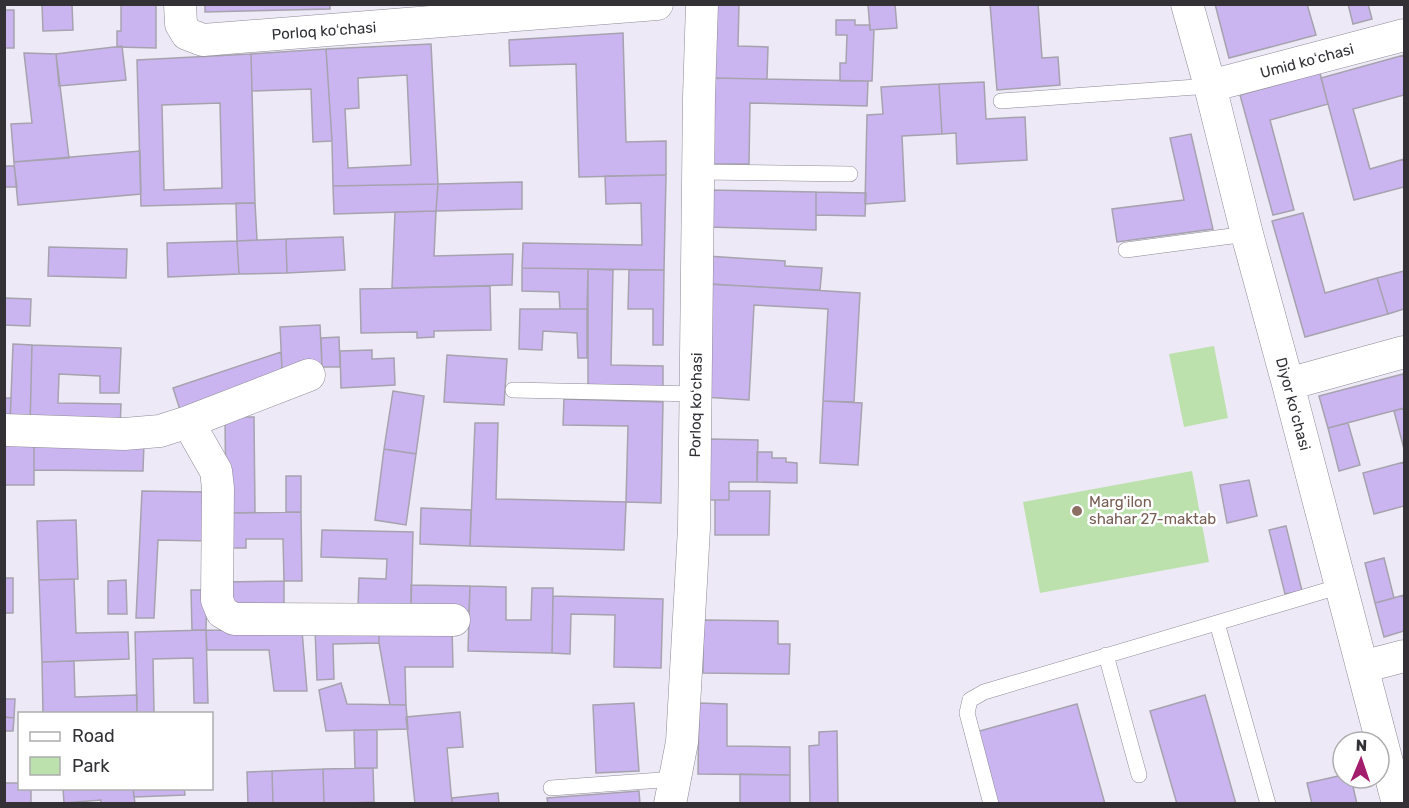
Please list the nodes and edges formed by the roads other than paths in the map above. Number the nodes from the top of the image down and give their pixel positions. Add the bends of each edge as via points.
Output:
1 (180, 4) edge
2 (657, 4) edge
3 (702, 4) edge
4 (1187, 4) edge
5 (493, 11) edge
6 (1404, 35) edge
7 (1210, 86) junction
8 (1001, 101) dead end
9 (698, 172) junction
10 (850, 174) dead end
11 (1247, 234) junction
12 (1126, 250) dead end
13 (1404, 352) edge
14 (309, 375) dead end
15 (1288, 384) junction
16 (513, 390) dead end
17 (696, 394) junction
18 (188, 422) junction
19 (4, 430) edge
20 (1341, 586) junction
21 (454, 620) dead end
22 (1217, 622) junction
23 (1106, 656) junction
24 (1404, 656) edge
25 (1362, 667) junction
26 (1139, 775) dead end
27 (551, 788) dead end
28 (672, 791) edge
29 (991, 804) edge
30 (1268, 804) edge
31 (1398, 804) edge

1 - 5 street, Porloq koʻchasi via 181,24 187,34 203,40
2 - 5 street, Porloq koʻchasi
3 - 9 street, Porloq koʻchasi
4 - 7 street, Diyor koʻchasi
6 - 7 street, Umid koʻchasi
7 - 8 lane
7 - 11 street, Diyor koʻchasi
9 - 10 lane
9 - 17 street, Porloq koʻchasi
11 - 12 lane
11 - 15 street, Diyor koʻchasi
13 - 15 street
14 - 18 street
15 - 20 street, Diyor koʻchasi
16 - 17 lane
17 - 28 street, Porloq koʻchasi via 693,552 682,741
18 - 19 street via 160,431 124,434
18 - 21 street via 216,471 218,600 222,612 234,619
20 - 22 lane
20 - 25 street, Diyor koʻchasi
22 - 23 lane
22 - 30 lane
23 - 26 lane
23 - 29 lane via 984,692 970,700 967,713
24 - 25 street
25 - 31 street, Diyor koʻchasi
27 - 28 lane

